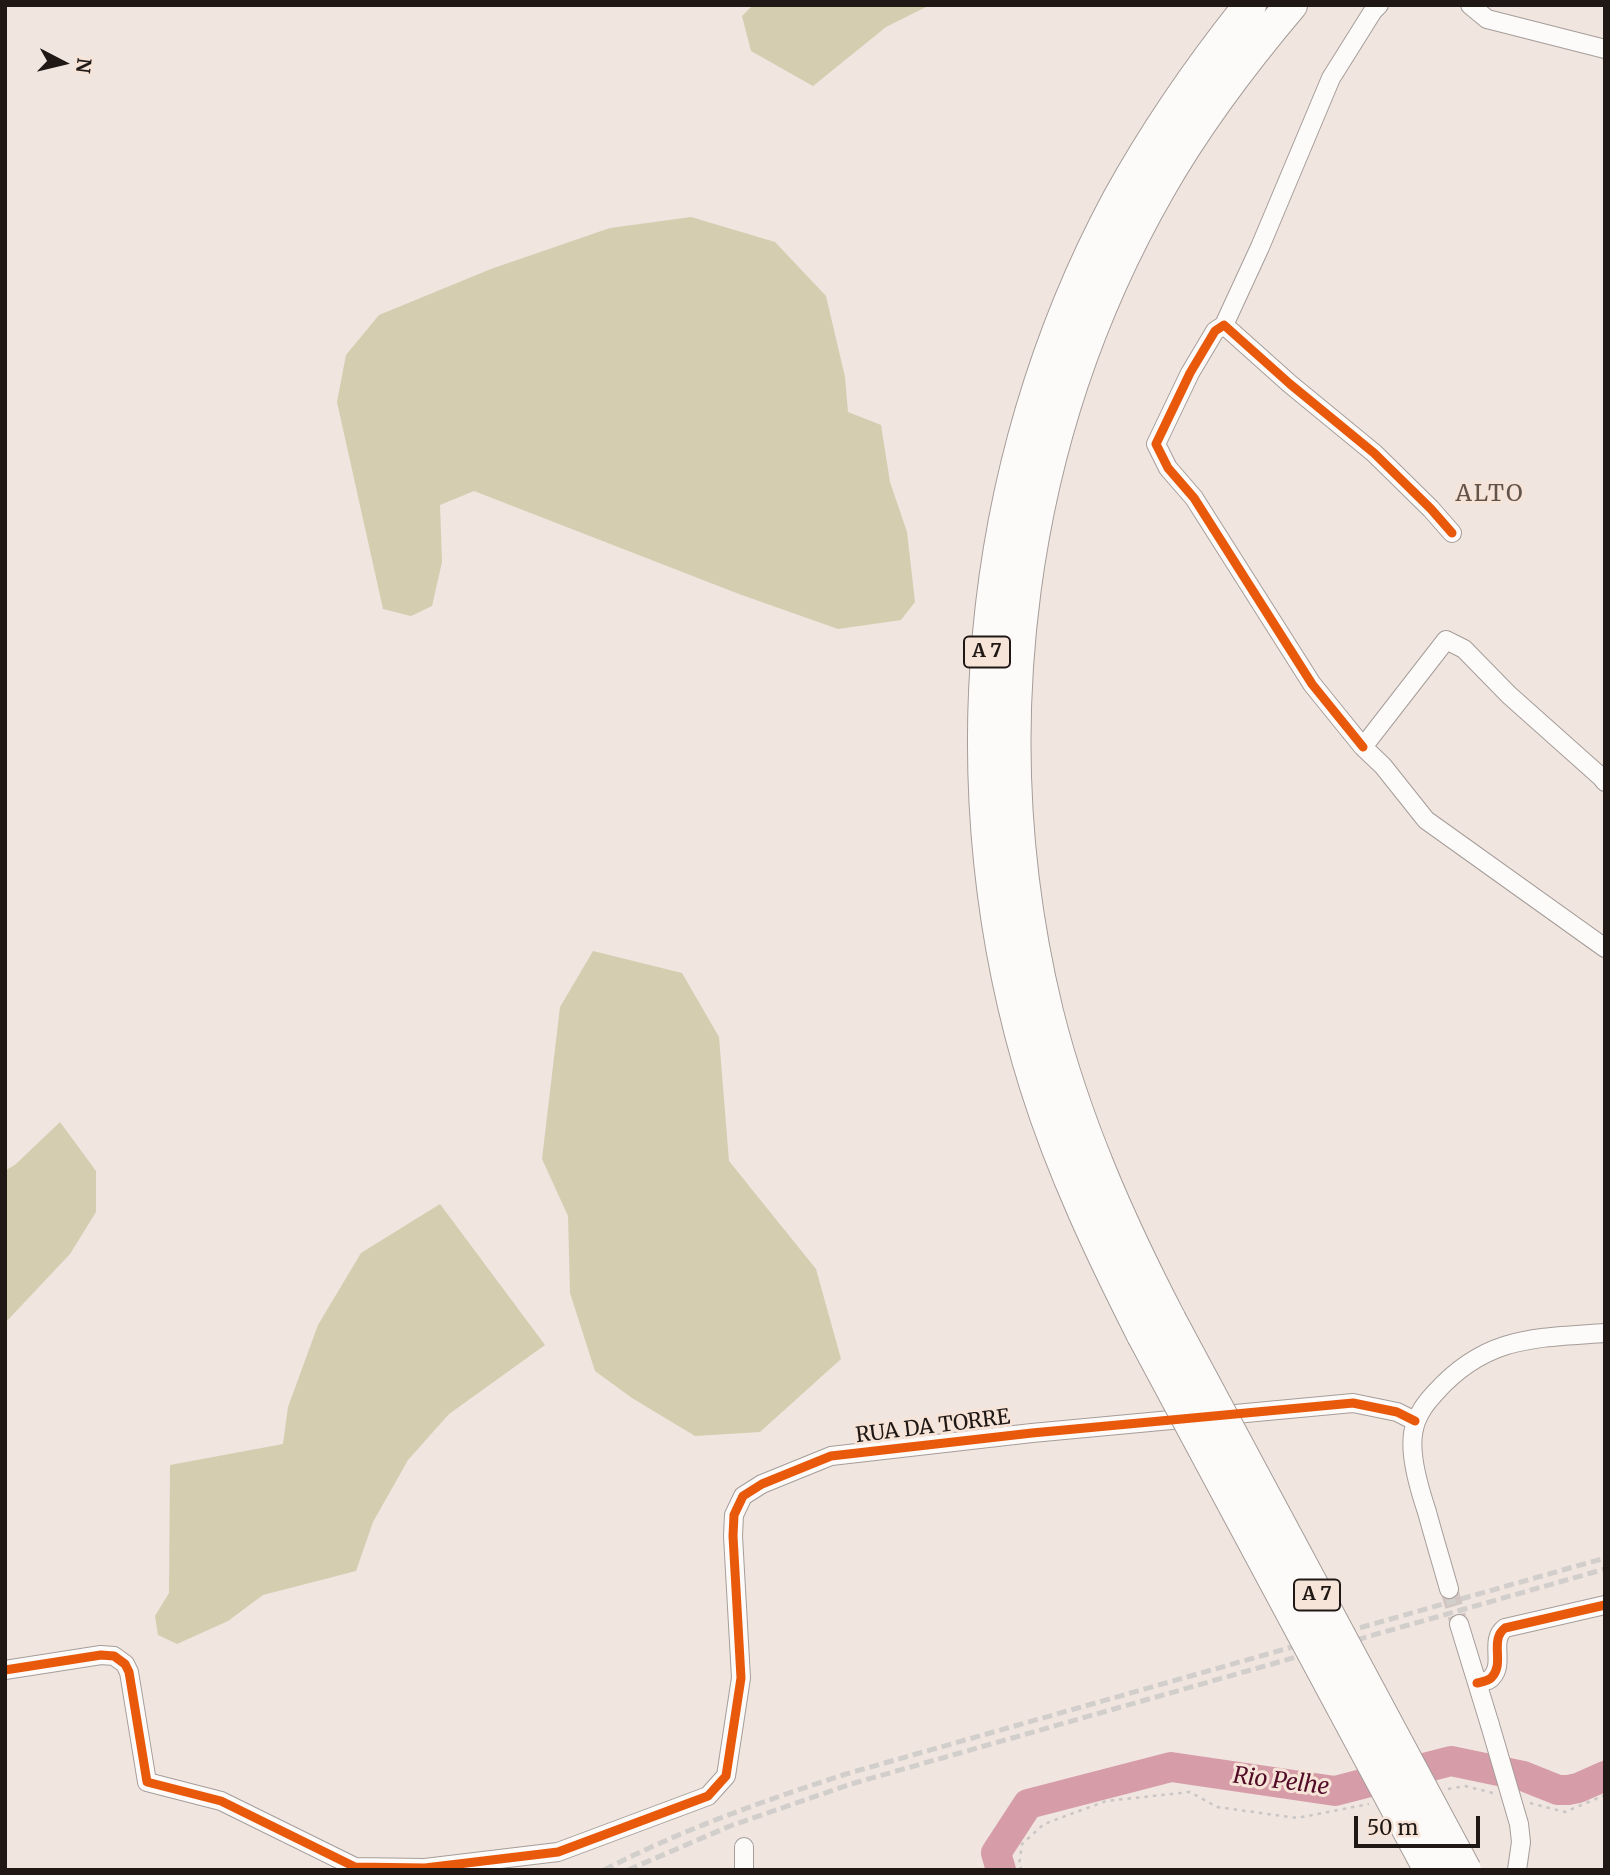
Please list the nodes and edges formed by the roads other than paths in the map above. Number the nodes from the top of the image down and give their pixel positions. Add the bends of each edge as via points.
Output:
1 (1250, 5) edge
2 (1290, 5) edge
3 (1379, 5) edge
4 (1469, 5) edge
5 (1605, 48) edge
6 (1224, 325) junction
7 (1452, 533) dead end
8 (1363, 747) junction
9 (1605, 782) edge
10 (1605, 948) edge
11 (1157, 1328) junction
12 (1605, 1333) edge
13 (1415, 1421) junction
14 (1449, 1589) tunnel mouth
15 (1605, 1605) edge
16 (1459, 1624) tunnel mouth
17 (5, 1670) edge
18 (1477, 1683) junction
19 (744, 1847) dead end
20 (425, 1869) edge
21 (744, 1870) edge
22 (1430, 1870) edge
23 (1465, 1870) edge
24 (1517, 1870) edge

1 - 11 highway, A 7 via 1186,90 1136,169 1102,230 1065,315 1010,493 986,666 988,841 1017,1015 1058,1149 1095,1236
2 - 11 highway, A 7 via 1196,129 1158,190 1110,286 1052,450 1020,619 1016,801 1040,979 1068,1083 1130,1239
3 - 6 street via 1331,78
4 - 5 street via 1487,19
6 - 7 street via 1374,453
6 - 8 street via 1214,331 1190,373 1156,444 1312,684
8 - 9 street via 1446,640 1464,649
8 - 10 street via 1426,820
11 - 22 highway, A 7, bridge via 1278,1590
11 - 23 highway, A 7, bridge
12 - 13 street via 1534,1338 1484,1354 1445,1381
13 - 14 street via 1412,1453 1416,1479
13 - 20 street, RUA DA TORRE via 1397,1412 1353,1403 1046,1432 831,1456 762,1484 743,1496 734,1515 741,1678 726,1776 708,1796 558,1852
15 - 18 street via 1505,1628 1498,1637 1494,1674
16 - 18 street
17 - 20 street via 114,1656 125,1664 131,1681 147,1782 221,1801 355,1867
18 - 24 street, bridge via 1519,1824
19 - 21 street

